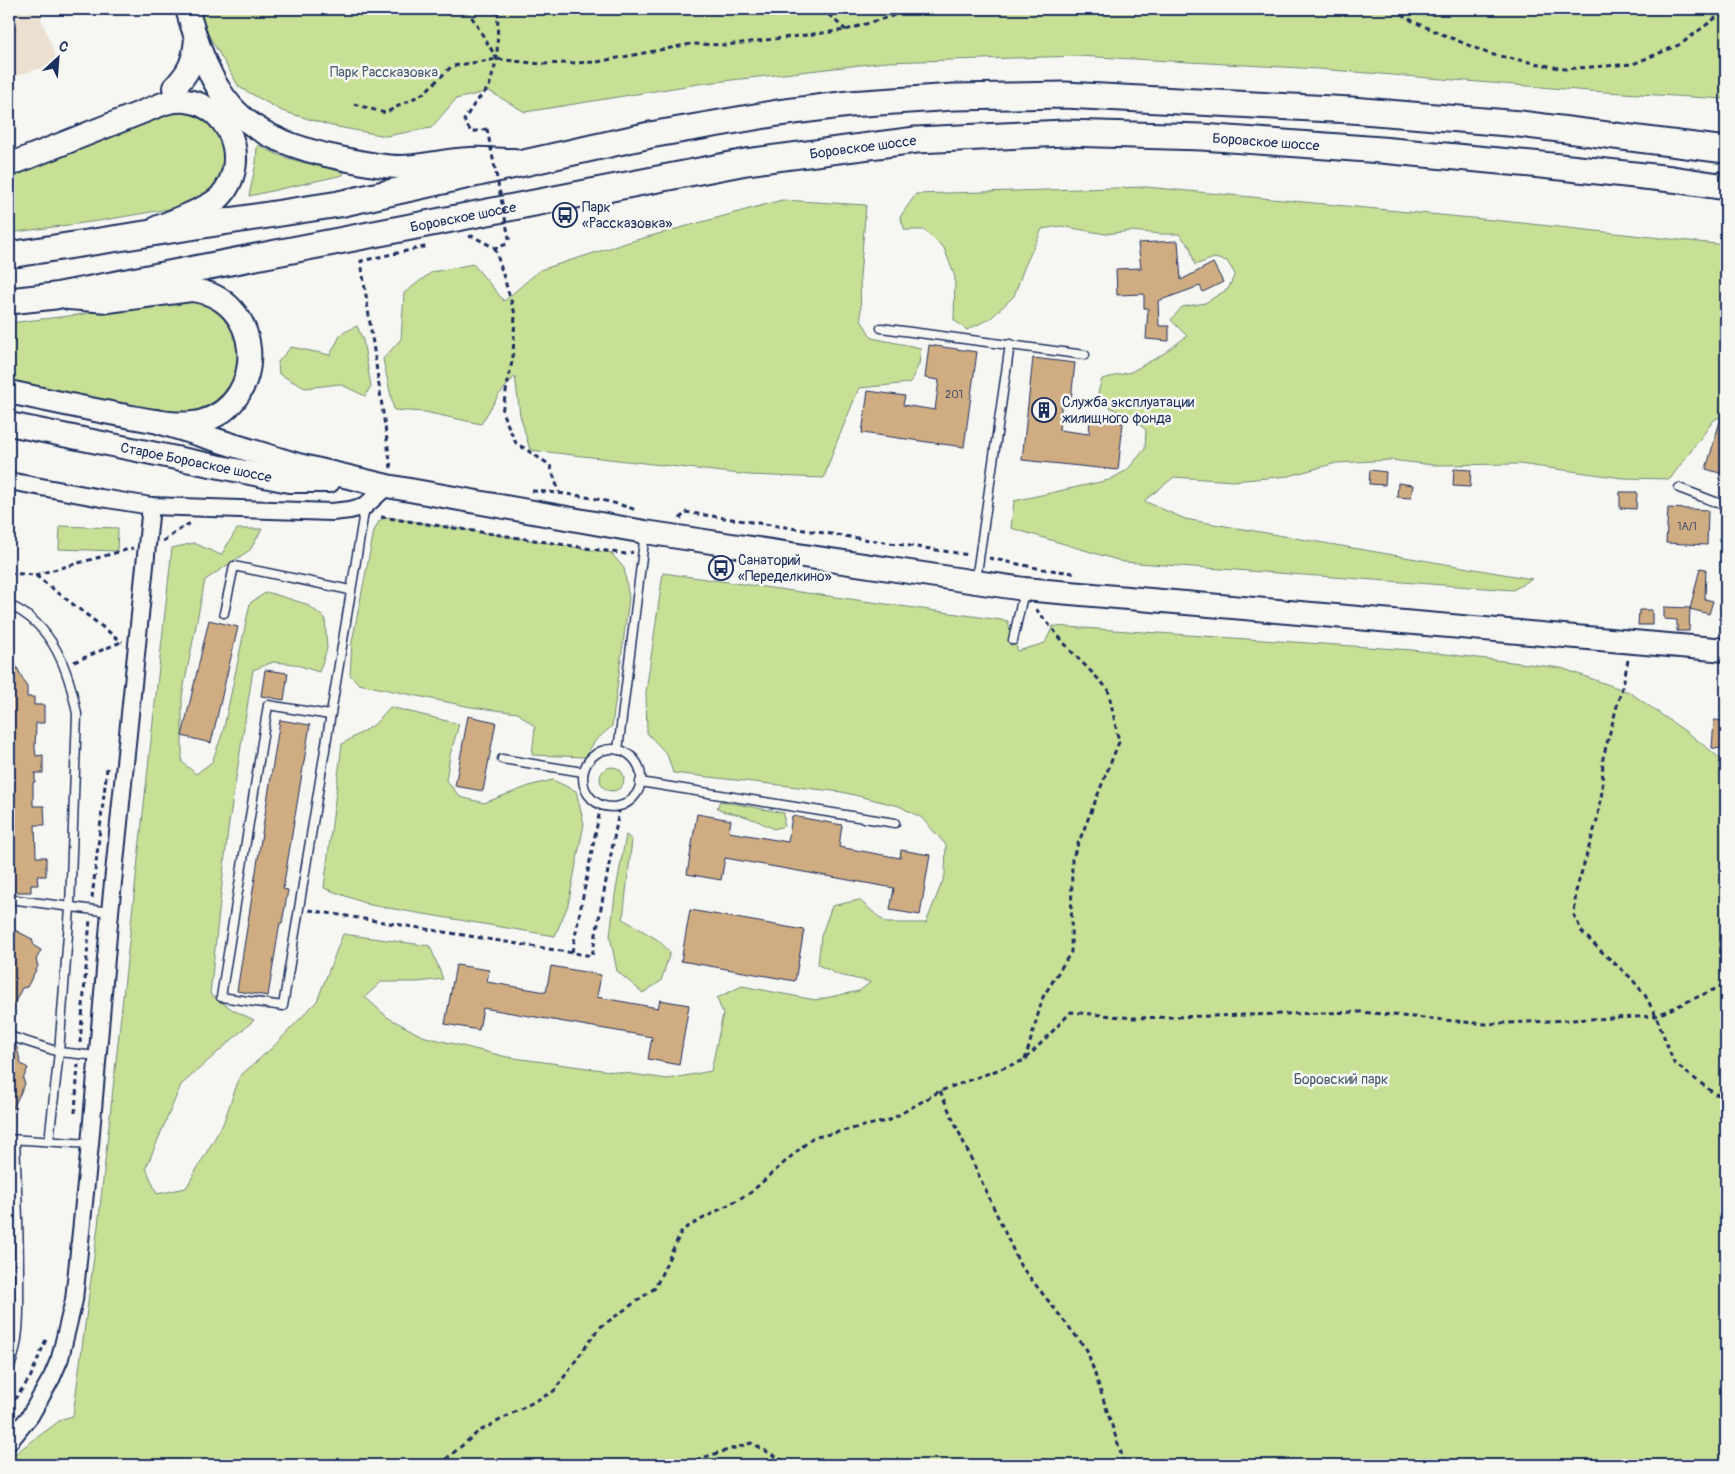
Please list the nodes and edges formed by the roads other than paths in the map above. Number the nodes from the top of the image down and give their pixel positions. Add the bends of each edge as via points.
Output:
1 (187, 9) edge
2 (196, 39) junction
3 (174, 88) junction
4 (228, 104) junction
5 (1720, 147) edge
6 (9, 150) edge
7 (533, 160) junction
8 (9, 165) edge
9 (1726, 187) edge
10 (142, 234) junction
11 (9, 255) edge
12 (55, 296) junction
13 (9, 301) edge
14 (881, 328) dead end
15 (1010, 344) junction
16 (1085, 355) dead end
17 (9, 392) edge
18 (9, 405) edge
19 (73, 412) junction
20 (155, 421) junction
21 (9, 424) edge
22 (393, 477) junction
23 (9, 481) edge
24 (334, 481) junction
25 (1679, 488) dead end
26 (151, 506) junction
27 (365, 506) junction
28 (1726, 506) edge
29 (645, 532) junction
30 (976, 582) junction
31 (350, 590) junction
32 (1028, 597) junction
33 (9, 605) edge
34 (224, 614) dead end
35 (1013, 640) dead end
36 (1726, 650) edge
37 (330, 715) junction
38 (618, 750) junction
39 (502, 759) dead end
40 (583, 772) junction
41 (640, 782) junction
42 (896, 823) dead end
43 (9, 899) edge
44 (70, 908) junction
45 (110, 912) junction
46 (9, 1036) edge
47 (59, 1052) junction
48 (98, 1056) junction
49 (12, 1139) edge
50 (49, 1141) junction
51 (90, 1144) junction
52 (9, 1369) edge
53 (9, 1442) edge

1 - 2 street
2 - 3 street via 190,68
2 - 4 street
3 - 4 street via 201,90
3 - 6 street
4 - 7 street via 244,121 268,135 314,152 360,162 399,167 470,159
5 - 7 main road via 1520,124 1351,110 1050,95 954,97 829,106 678,130
7 - 10 main road via 339,204
8 - 10 street via 165,103 185,100 202,105 217,114 229,132 234,147 230,180 221,196 212,203
9 - 12 main road, Боровское шоссе via 1532,164 1202,137 1065,133 916,140 746,162
10 - 11 main road
12 - 13 main road, Боровское шоссе
12 - 20 street via 108,300 191,290 213,296 237,316 248,338 250,361 245,383 233,402 203,421
14 - 15 lane
15 - 16 lane
15 - 30 lane
17 - 19 street
18 - 19 street
19 - 20 street
19 - 24 street
20 - 22 street via 298,465
21 - 24 street, Старое Боровское шоссе via 289,481
22 - 24 street, Старое Боровское шоссе
22 - 27 street
22 - 29 street
23 - 26 street
25 - 28 lane
26 - 27 street via 332,512
26 - 45 street
27 - 31 lane
29 - 30 street
29 - 38 lane
30 - 32 street
31 - 34 lane via 234,566
31 - 37 lane
32 - 35 lane
32 - 36 street
33 - 44 lane via 31,617 55,647 64,666 77,714
37 - 37 lane via 283,1006 221,997 268,705
38 - 40 lane via 608,749 591,757
38 - 41 lane via 634,759 639,768
39 - 40 lane
40 - 41 lane via 586,793 592,800 610,808 636,796
41 - 42 lane
43 - 44 lane
44 - 45 lane
44 - 47 lane
45 - 48 street
46 - 47 lane
47 - 48 lane
47 - 50 lane
48 - 51 street
49 - 50 lane
49 - 52 lane via 19,1304 16,1342
50 - 51 lane
51 - 53 street via 70,1323 60,1358 39,1402

